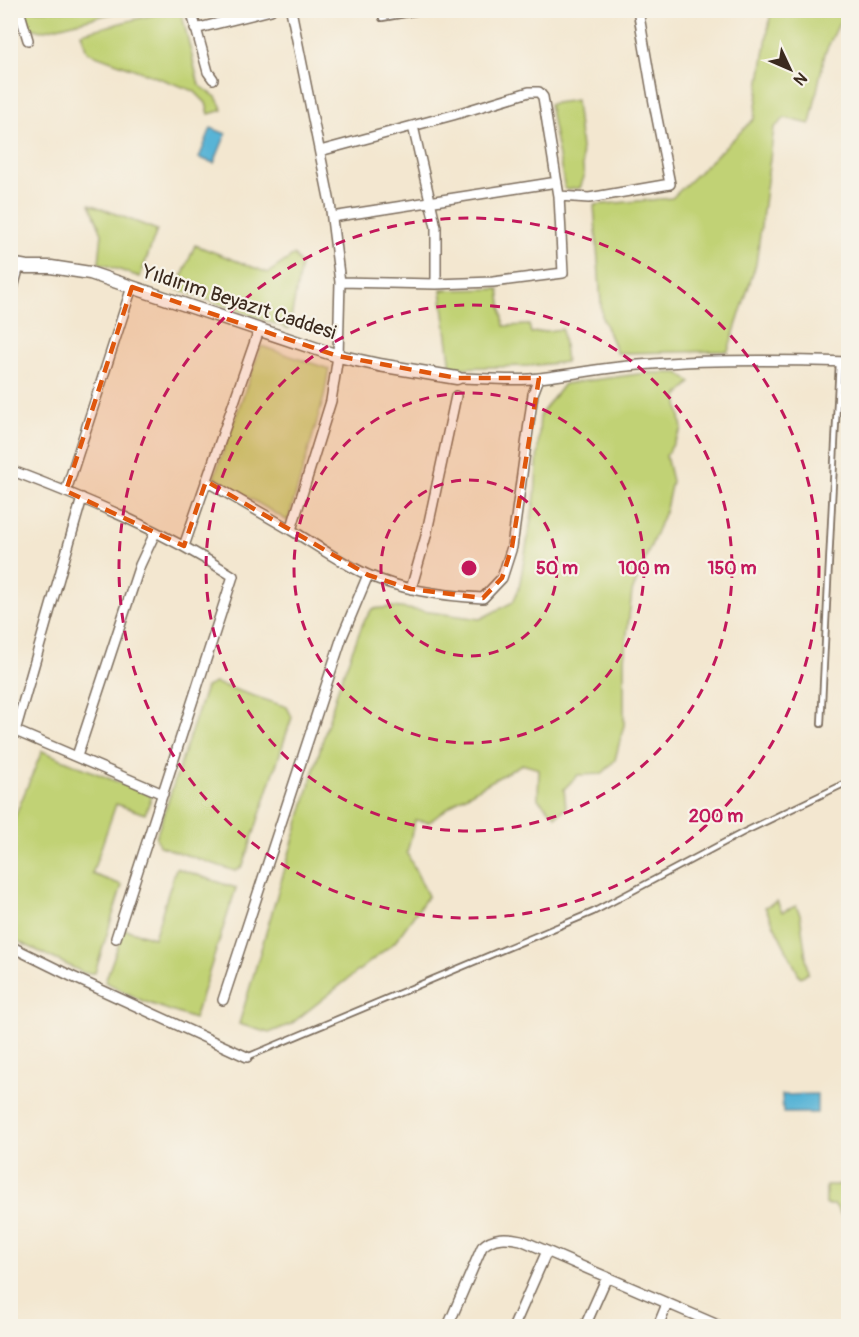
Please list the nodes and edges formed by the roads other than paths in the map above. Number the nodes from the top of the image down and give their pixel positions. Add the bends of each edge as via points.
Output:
1 (19, 10) edge
2 (191, 10) edge
3 (271, 10) edge
4 (291, 10) edge
5 (429, 10) edge
6 (638, 10) edge
7 (382, 18) dead end
8 (195, 29) junction
9 (28, 40) dead end
10 (213, 79) dead end
11 (413, 126) junction
12 (320, 151) junction
13 (557, 182) junction
14 (559, 196) junction
15 (431, 202) junction
16 (332, 217) junction
17 (15, 265) edge
18 (340, 282) junction
19 (436, 285) junction
20 (132, 287) junction
21 (10, 299) edge
22 (259, 330) junction
23 (338, 356) junction
24 (844, 362) edge
25 (457, 378) joint
26 (539, 378) junction
27 (456, 396) dead end
28 (10, 470) edge
29 (206, 481) junction
30 (66, 491) junction
31 (82, 498) junction
32 (291, 530) junction
33 (155, 533) junction
34 (184, 546) junction
35 (368, 575) junction
36 (411, 589) junction
37 (820, 724) dead end
38 (13, 730) edge
39 (78, 756) junction
40 (849, 782) edge
41 (163, 794) junction
42 (116, 938) dead end
43 (10, 946) edge
44 (223, 1000) dead end
45 (247, 1057) joint
46 (547, 1251) junction
47 (607, 1277) junction
48 (667, 1304) junction
49 (448, 1326) edge
50 (514, 1326) edge
51 (585, 1326) edge
52 (657, 1326) edge
53 (720, 1326) edge

1 - 9 street
2 - 8 street
3 - 8 street
4 - 12 street
5 - 7 lane
6 - 14 street via 670,184 589,198
8 - 10 street via 207,72
11 - 12 street
11 - 13 street via 539,92
11 - 15 street
12 - 16 street
13 - 14 street
13 - 15 street
14 - 19 street via 563,273
15 - 16 street
15 - 19 street via 436,227
16 - 18 street
17 - 20 street, Yıldırım Beyazıt Caddesi via 90,273
17 - 21 street
18 - 19 street
18 - 23 street
20 - 22 street, Yıldırım Beyazıt Caddesi
20 - 30 street
22 - 23 street, Yıldırım Beyazıt Caddesi
22 - 29 street
23 - 25 street, Yıldırım Beyazıt Caddesi
23 - 32 street via 331,401
24 - 26 street via 700,361
24 - 37 lane
25 - 26 street
26 - 36 street via 533,394 512,547 502,578 483,598
27 - 36 street
28 - 30 street
29 - 32 street
29 - 34 street
30 - 31 street
31 - 33 street
31 - 38 street
32 - 35 street
33 - 34 street
33 - 39 street via 140,565
34 - 41 street via 233,576
35 - 36 street
35 - 44 street via 342,637
38 - 39 street
39 - 41 street
40 - 45 lane via 593,912
41 - 42 street
43 - 45 street
46 - 47 street
46 - 49 street via 506,1237 487,1241
46 - 50 street
47 - 48 street
47 - 51 street
48 - 52 street
48 - 53 street

